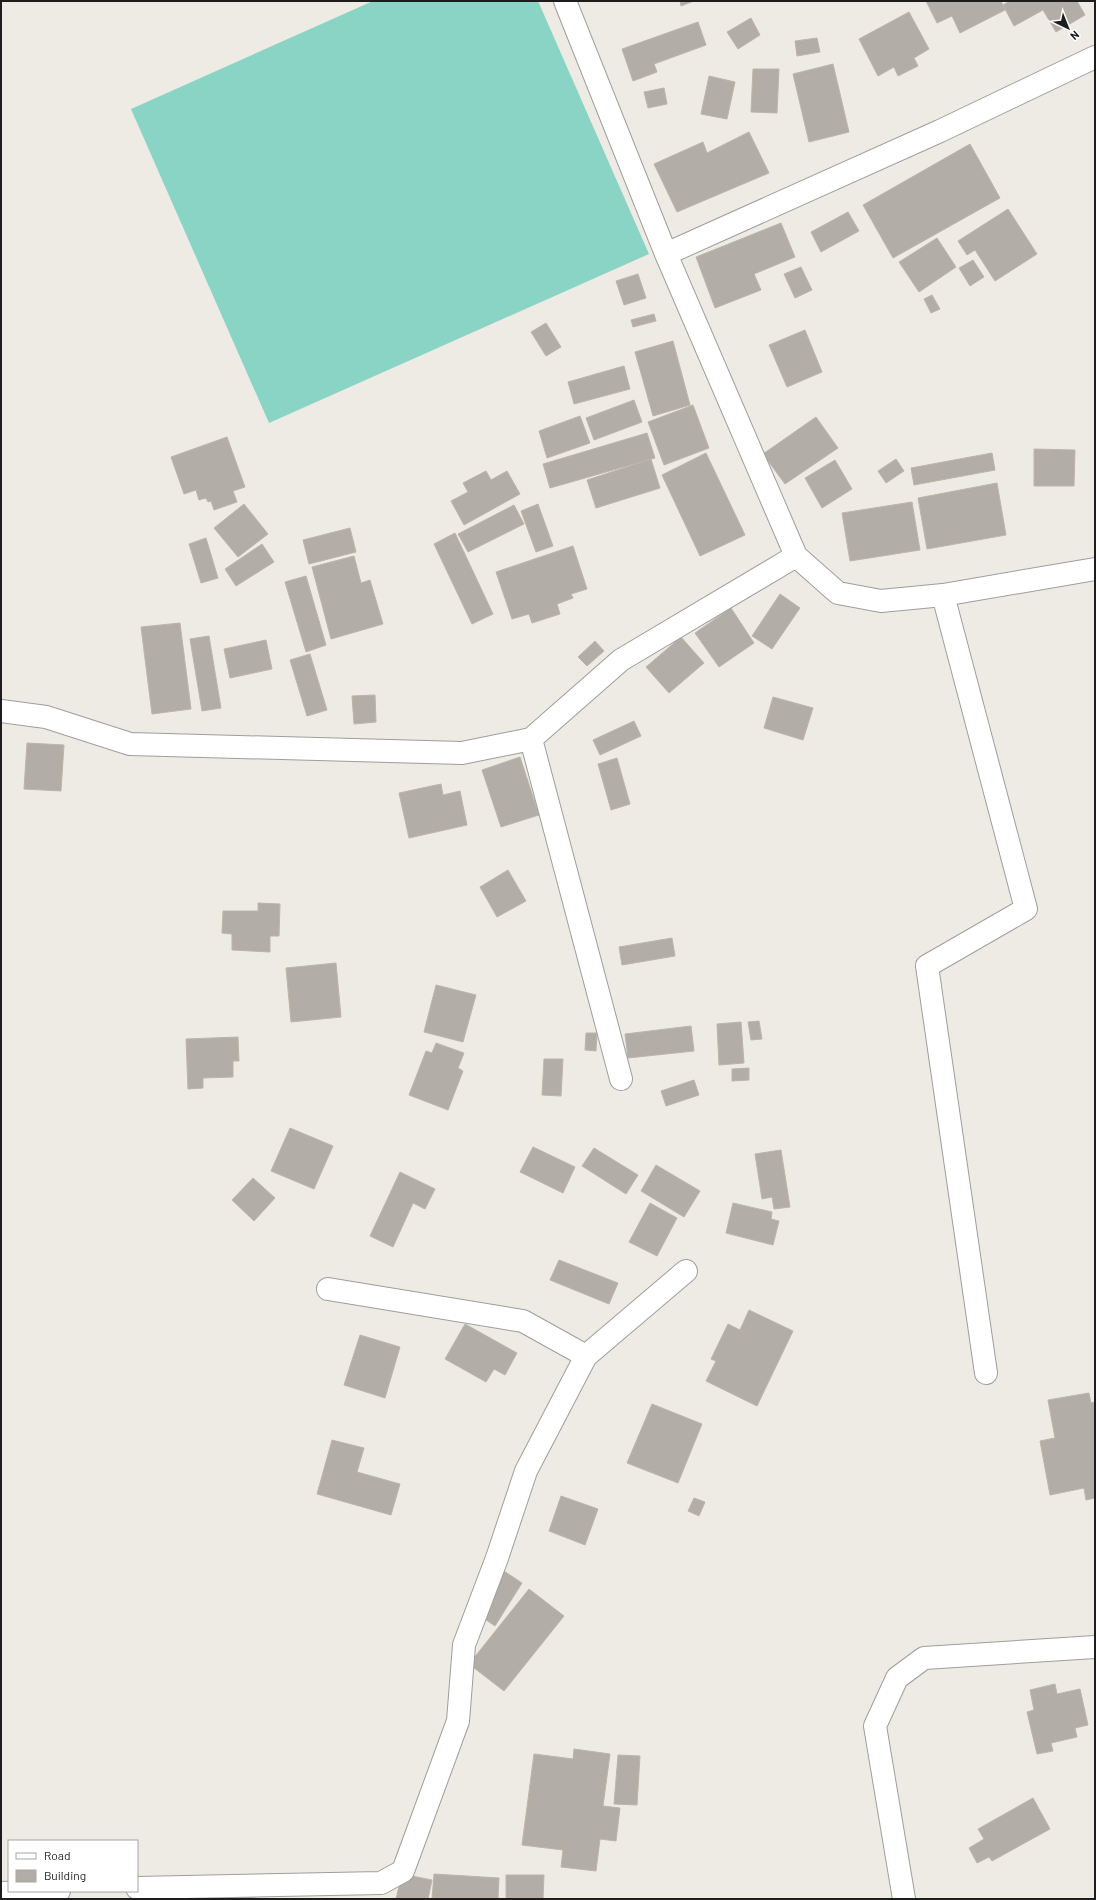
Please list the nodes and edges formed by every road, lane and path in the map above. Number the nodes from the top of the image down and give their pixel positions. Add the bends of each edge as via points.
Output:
1 (565, 1) edge
2 (1095, 57) edge
3 (666, 254) junction
4 (796, 556) junction
5 (1095, 569) edge
6 (943, 595) junction
7 (1, 711) edge
8 (531, 739) junction
9 (621, 1078) dead end
10 (686, 1271) dead end
11 (328, 1289) dead end
12 (586, 1356) junction
13 (986, 1373) dead end
14 (1095, 1646) edge
15 (138, 1888) edge
16 (30, 1892) edge
17 (1, 1893) edge
18 (904, 1899) edge

1 - 3 street
2 - 3 street via 940,131
3 - 4 street
4 - 6 street via 838,592 881,601
4 - 8 street via 621,660
5 - 6 street
6 - 13 street via 1026,909 927,966
7 - 8 street via 46,717 130,744 462,753
8 - 9 street
10 - 12 street
11 - 12 street via 523,1320
12 - 15 street via 526,1471 464,1645 458,1721 403,1871 381,1883
14 - 18 street via 924,1658 897,1678 875,1726
16 - 17 street

